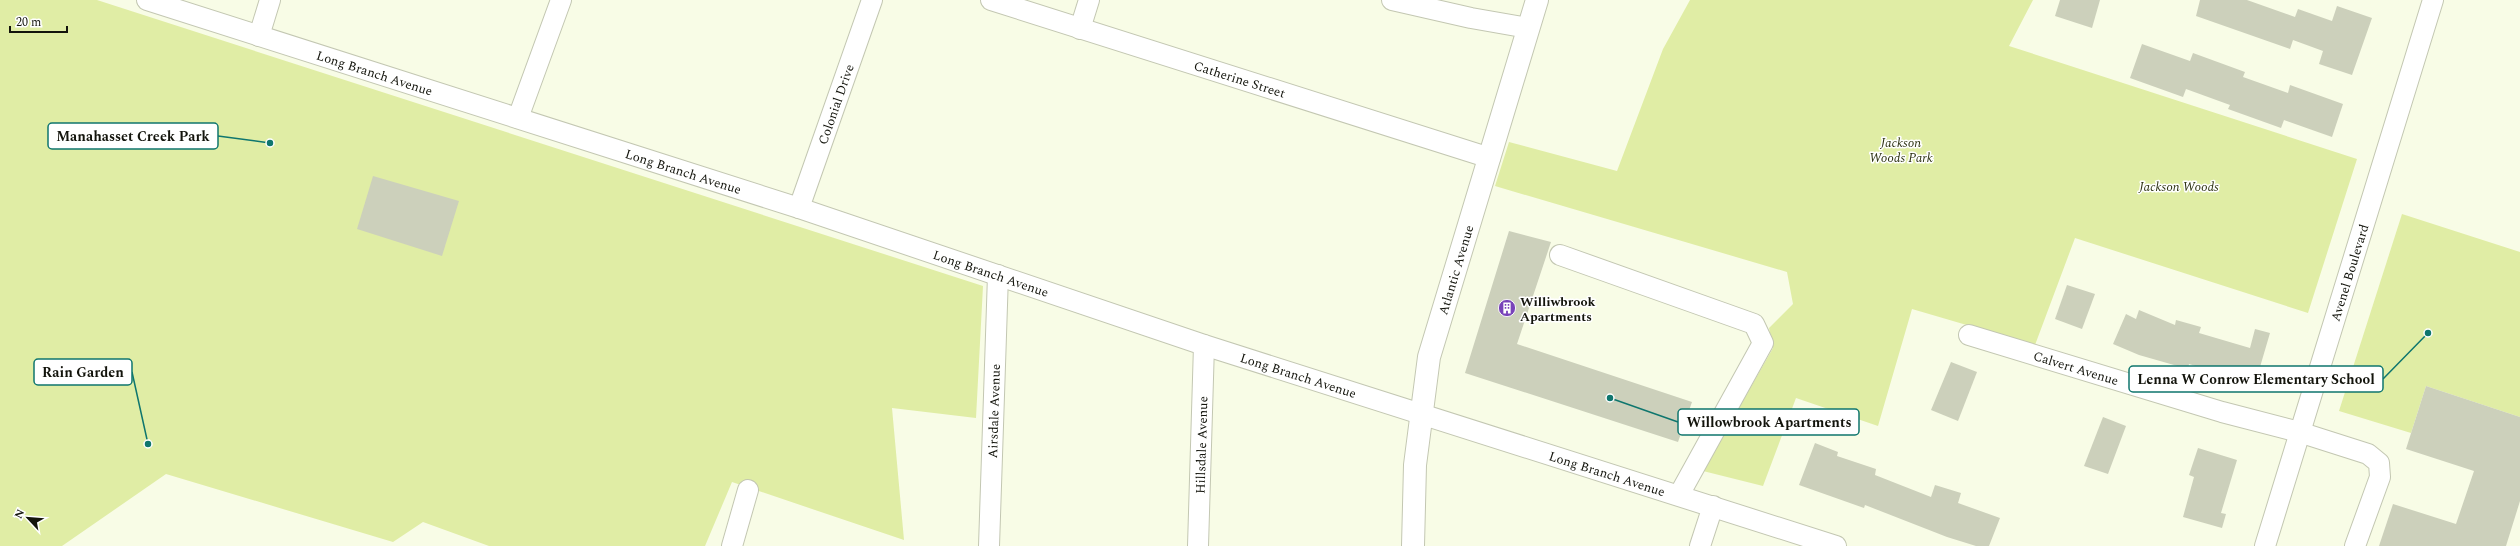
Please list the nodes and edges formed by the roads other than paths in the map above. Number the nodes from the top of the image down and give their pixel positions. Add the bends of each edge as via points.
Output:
1 (147, 0) edge
2 (270, 0) edge
3 (561, 0) edge
4 (872, 0) edge
5 (990, 0) edge
6 (1089, 0) edge
7 (1392, 0) edge
8 (1537, 0) edge
9 (2434, 0) edge
10 (1528, 28) junction
11 (1080, 29) junction
12 (259, 36) junction
13 (518, 118) junction
14 (1490, 158) junction
15 (799, 208) junction
16 (1560, 255) dead end
17 (998, 275) junction
18 (1969, 335) dead end
19 (1204, 345) junction
20 (1422, 413) junction
21 (2298, 432) junction
22 (748, 490) dead end
23 (1679, 495) junction
24 (1713, 506) junction
25 (732, 546) edge
26 (989, 546) edge
27 (1198, 546) edge
28 (1413, 546) edge
29 (1700, 546) edge
30 (1836, 546) edge
31 (2264, 546) edge
32 (2355, 546) edge

1 - 12 street, Long Branch Avenue
2 - 12 street
3 - 13 street
4 - 15 street, Colonial Drive
5 - 11 street, Catherine Street
6 - 11 street
7 - 10 street
8 - 10 main road, Atlantic Avenue
9 - 21 street, Avenel Boulevard
10 - 14 main road, Atlantic Avenue
11 - 14 street, Catherine Street
12 - 13 street, Long Branch Avenue
13 - 15 street, Long Branch Avenue
14 - 20 main road, Atlantic Avenue via 1429,357
15 - 17 street, Long Branch Avenue
16 - 23 street via 1754,324 1757,329 1763,343
17 - 19 street, Long Branch Avenue
17 - 26 street, Airsdale Avenue
18 - 21 street, Calvert Avenue via 2222,412
19 - 20 street, Long Branch Avenue
19 - 27 street, Hillsdale Avenue
20 - 23 street, Long Branch Avenue
20 - 28 main road, Atlantic Avenue via 1415,465
21 - 31 street, Avenel Boulevard
21 - 32 street, Calvert Avenue via 2368,454 2379,463 2380,477
22 - 25 street
23 - 24 street, Long Branch Avenue
24 - 29 street
24 - 30 street, Long Branch Avenue

